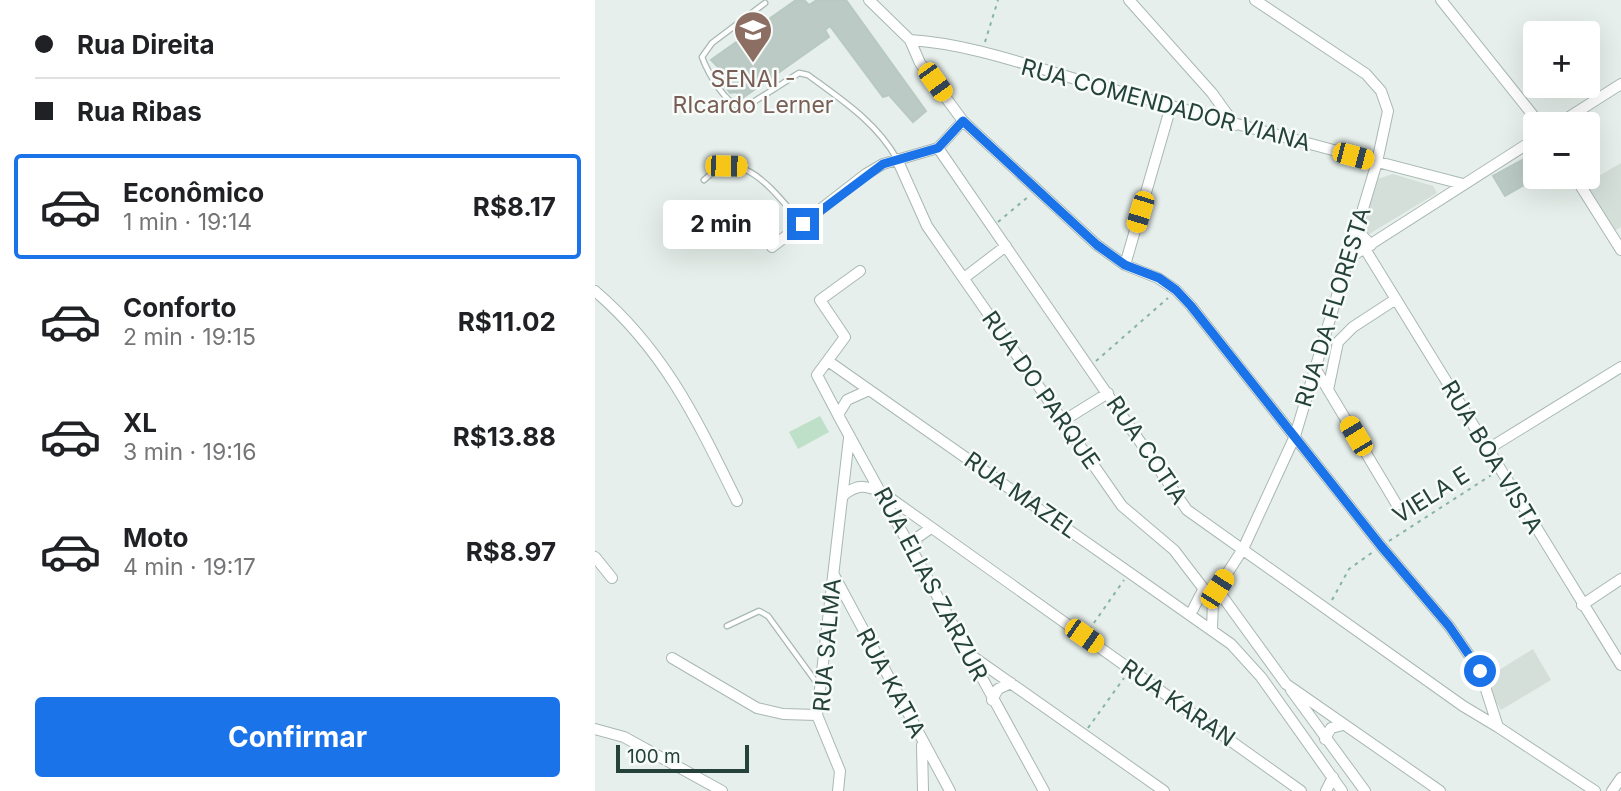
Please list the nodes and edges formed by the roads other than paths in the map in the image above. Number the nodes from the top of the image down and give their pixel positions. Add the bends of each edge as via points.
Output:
1 (869, 0) edge
2 (1129, 0) edge
3 (1255, 0) edge
4 (1441, 0) edge
5 (765, 3) dead end
6 (910, 40) junction
7 (1621, 85) edge
8 (1171, 106) junction
9 (1530, 112) edge
10 (1577, 112) edge
11 (963, 121) junction
12 (1235, 125) junction
13 (1523, 146) edge
14 (938, 148) junction
15 (897, 159) junction
16 (1377, 162) junction
17 (704, 180) dead end
18 (1463, 184) junction
19 (1583, 189) edge
20 (803, 224) junction
21 (1356, 229) junction
22 (1006, 246) junction
23 (772, 247) dead end
24 (1368, 247) junction
25 (1621, 250) edge
26 (1346, 260) junction
27 (1125, 265) junction
28 (860, 271) dead end
29 (964, 278) junction
30 (595, 291) edge
31 (1396, 299) junction
32 (828, 362) junction
33 (1621, 367) edge
34 (1315, 368) junction
35 (869, 390) junction
36 (1328, 390) junction
37 (1108, 393) junction
38 (838, 415) junction
39 (1063, 421) junction
40 (1295, 436) junction
41 (849, 438) junction
42 (1488, 449) junction
43 (883, 493) junction
44 (844, 495) junction
45 (737, 501) dead end
46 (1397, 505) dead end
47 (931, 527) junction
48 (1243, 549) junction
49 (912, 552) junction
50 (595, 557) edge
51 (834, 574) junction
52 (612, 578) dead end
53 (1621, 579) edge
54 (1217, 589) junction
55 (1203, 590) junction
56 (1213, 601) junction
57 (1582, 605) junction
58 (1190, 615) junction
59 (727, 626) dead end
60 (1212, 629) junction
61 (969, 653) junction
62 (672, 658) dead end
63 (1621, 664) edge
64 (1011, 683) junction
65 (1286, 684) junction
66 (821, 690) junction
67 (992, 700) junction
68 (817, 715) junction
69 (1343, 724) junction
70 (1498, 727) junction
71 (595, 729) edge
72 (1325, 739) junction
73 (922, 741) junction
74 (1333, 777) junction
75 (1621, 778) edge
76 (722, 791) edge
77 (838, 791) edge
78 (923, 791) edge
79 (950, 791) edge
80 (1044, 791) edge
81 (1164, 791) edge
82 (1301, 791) edge
83 (1326, 791) edge
84 (1342, 791) edge
85 (1365, 791) edge
86 (1440, 791) edge
87 (1595, 791) edge
88 (1612, 791) edge

1 - 6 street
2 - 12 street
3 - 16 street, RUA DA FLORESTA via 1366,74 1381,91 1388,111
4 - 9 street
5 - 15 lane via 703,52 703,62 728,97 744,108 799,73 808,75 865,118
6 - 8 street, RUA COMENDADOR VIANA via 934,41
6 - 11 street
7 - 10 street
8 - 12 street, RUA COMENDADOR VIANA
8 - 27 street
11 - 14 street
11 - 27 street via 1081,232
12 - 16 street, RUA COMENDADOR VIANA
13 - 18 street
14 - 15 street
14 - 22 street, RUA COTIA
15 - 20 street via 866,174
15 - 29 street, RUA DO PARQUE via 927,226
16 - 18 street, RUA COMENDADOR VIANA
16 - 21 street, RUA DA FLORESTA
17 - 20 lane via 713,171 740,166 755,173
18 - 24 street
19 - 25 street
20 - 23 street
21 - 24 street, RUA BOA VISTA
21 - 26 street, RUA DA FLORESTA
22 - 29 street
22 - 37 street, RUA COTIA
24 - 26 street
24 - 31 street, RUA BOA VISTA
26 - 34 street, RUA DA FLORESTA
27 - 40 street via 1176,290
28 - 32 street via 820,300 845,337
29 - 39 street, RUA DO PARQUE
30 - 45 street via 639,331 692,410
31 - 36 street via 1338,342
31 - 42 street, RUA BOA VISTA
32 - 35 street, RUA MAZEL
32 - 38 street, RUA ELIAS ZARZUR via 817,375
33 - 42 street
34 - 36 street
34 - 40 street, RUA DA FLORESTA
35 - 38 street via 847,400
35 - 58 street, RUA MAZEL
36 - 46 street
37 - 39 street
37 - 48 street, RUA COTIA via 1187,510
38 - 41 street, RUA ELIAS ZARZUR
39 - 55 street, RUA DO PARQUE via 1122,506 1174,550
40 - 48 street, RUA DA FLORESTA
40 - 70 street via 1449,626 1480,671
41 - 43 street, RUA ELIAS ZARZUR
41 - 44 street, RUA SALMA
42 - 57 street, RUA BOA VISTA
43 - 44 street via 864,486
43 - 47 street, RUA KARAN
43 - 49 street, RUA ELIAS ZARZUR
44 - 51 street, RUA SALMA
47 - 49 street via 918,537
47 - 82 street, RUA KARAN
48 - 54 street, RUA DA FLORESTA
48 - 70 street, RUA COTIA
49 - 61 street, RUA ELIAS ZARZUR
50 - 52 street
51 - 66 street, RUA SALMA
51 - 73 street, RUA KATIA
53 - 57 street
54 - 56 street, RUA DA FLORESTA
54 - 65 street
55 - 56 street, RUA DO PARQUE
55 - 58 street
56 - 60 street, RUA DA FLORESTA
57 - 63 street, RUA BOA VISTA
58 - 60 street, RUA MAZEL
59 - 66 lane via 759,611 768,616
60 - 74 street, RUA MAZEL via 1262,677
61 - 64 street
61 - 67 street, RUA ELIAS ZARZUR
62 - 68 street via 757,708
64 - 67 street via 998,689
64 - 81 street
65 - 69 street
65 - 72 street
66 - 68 street, RUA SALMA
67 - 80 street, RUA ELIAS ZARZUR
68 - 77 street, RUA SALMA via 839,771
69 - 72 street via 1331,728
69 - 86 street
70 - 87 street, RUA COTIA
71 - 76 street via 624,737
72 - 85 street
73 - 78 street
73 - 79 street, RUA KATIA
74 - 83 street
74 - 84 street, RUA MAZEL
75 - 88 street

